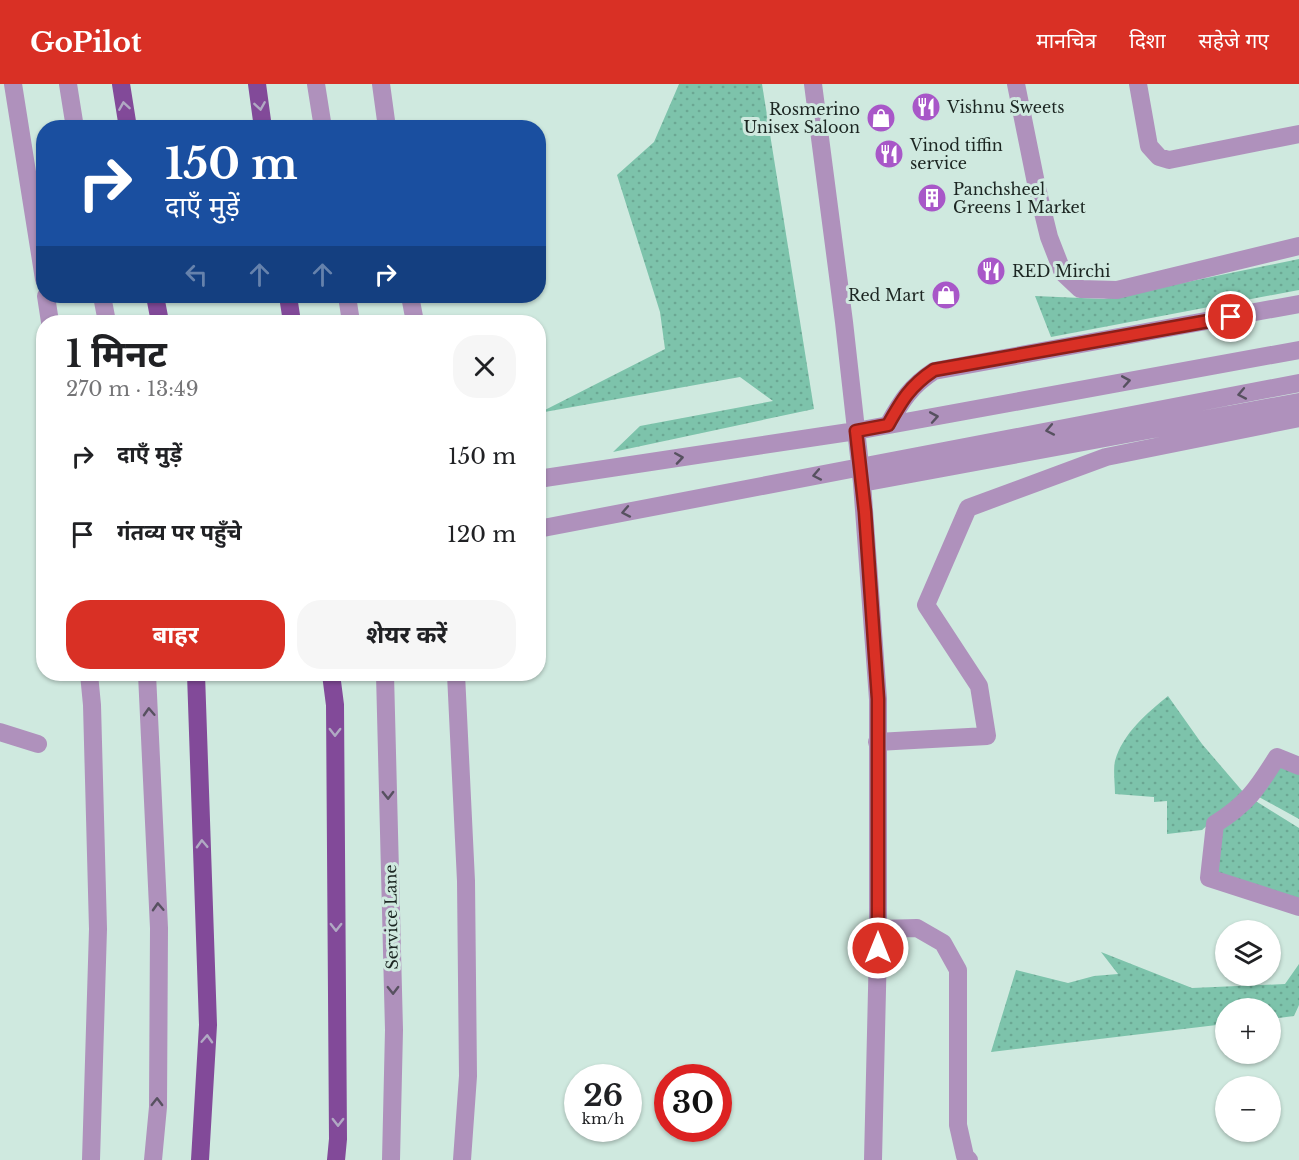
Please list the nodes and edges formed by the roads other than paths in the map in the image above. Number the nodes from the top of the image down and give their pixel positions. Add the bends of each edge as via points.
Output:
1 (13, 84) edge
2 (68, 84) edge
3 (120, 84) edge
4 (257, 84) edge
5 (316, 84) edge
6 (381, 84) edge
7 (813, 84) edge
8 (1017, 84) edge
9 (1138, 84) edge
10 (74, 120) edge
11 (127, 120) edge
12 (262, 120) edge
13 (322, 120) edge
14 (386, 120) edge
15 (1299, 134) edge
16 (36, 229) edge
17 (1299, 246) edge
18 (1299, 304) edge
19 (1299, 350) edge
20 (1299, 383) edge
21 (1299, 402) edge
22 (1299, 418) edge
23 (888, 425) junction
24 (856, 431) junction
25 (861, 475) junction
26 (546, 478) edge
27 (546, 528) edge
28 (90, 681) edge
29 (147, 681) edge
30 (196, 681) edge
31 (333, 681) edge
32 (385, 681) edge
33 (456, 681) edge
34 (0, 732) edge
35 (878, 742) junction
36 (38, 744) dead end
37 (1299, 766) edge
38 (1299, 907) edge
39 (878, 929) junction
40 (91, 1160) edge
41 (153, 1160) edge
42 (201, 1160) edge
43 (336, 1160) edge
44 (391, 1160) edge
45 (462, 1160) edge
46 (873, 1160) edge
47 (969, 1160) edge

1 - 16 street
2 - 10 street
11 -> 3 main road
4 -> 12 main road
5 - 13 street
6 - 14 street
7 - 24 street
8 - 17 street via 1049,237 1063,273 1080,289 1117,290
9 - 15 street via 1149,146 1169,160
18 - 23 street via 934,370 910,390
23 -> 19 street
20 -> 25 street
21 - 25 street
22 - 35 street via 1106,457 968,508 926,605 979,686 987,736
23 - 24 street
24 - 25 street
26 -> 24 street
25 -> 27 street
25 - 35 street
28 - 40 street via 98,929
41 -> 29 street via 158,1107 159,928
42 -> 30 main road via 208,1025
31 -> 43 main road
32 -> 44 street, Service Lane via 394,1030
33 - 45 street via 466,904 468,1076
34 - 36 street
35 - 39 street
37 - 38 street via 1277,758 1254,793 1215,824 1209,878
39 - 46 street
39 - 47 street via 917,928 943,943 958,970 958,1125

